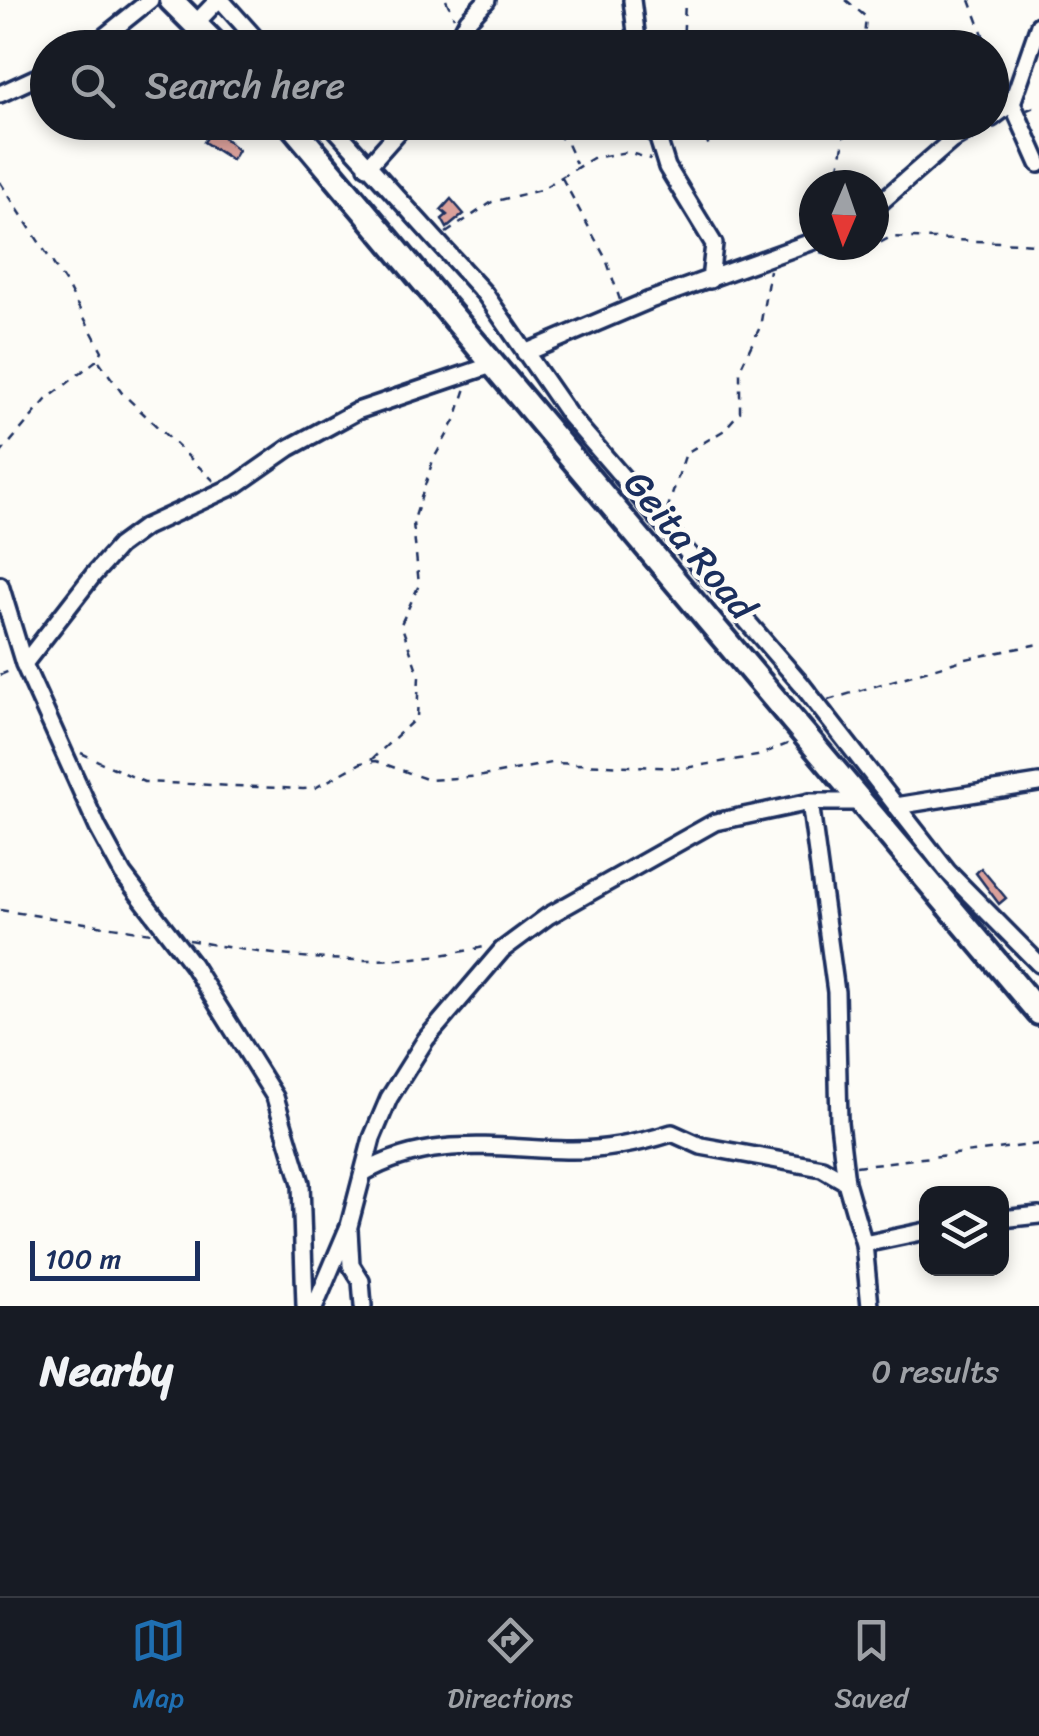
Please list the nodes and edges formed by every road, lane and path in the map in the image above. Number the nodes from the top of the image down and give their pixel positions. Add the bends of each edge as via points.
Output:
1 (150, 0) edge
2 (171, 0) edge
3 (220, 0) edge
4 (487, 0) edge
5 (632, 0) edge
6 (685, 0) edge
7 (846, 0) edge
8 (970, 0) edge
9 (196, 24) junction
10 (1039, 25) edge
11 (112, 30) edge
12 (202, 30) edge
13 (248, 30) edge
14 (463, 30) edge
15 (636, 30) edge
16 (684, 30) edge
17 (865, 30) edge
18 (981, 30) edge
19 (30, 80) edge
20 (0, 94) edge
21 (1009, 96) edge
22 (1012, 103) junction
23 (1009, 105) edge
24 (302, 140) edge
25 (345, 140) edge
26 (391, 140) edge
27 (563, 140) edge
28 (658, 140) edge
29 (707, 140) edge
30 (844, 140) edge
31 (954, 140) edge
32 (710, 149) dead end
33 (664, 162) junction
34 (1039, 164) edge
35 (367, 166) junction
36 (577, 166) junction
37 (839, 170) edge
38 (562, 178) junction
39 (0, 182) edge
40 (889, 195) edge
41 (889, 238) edge
42 (438, 242) junction
43 (1039, 244) edge
44 (799, 247) edge
45 (772, 257) junction
46 (710, 280) junction
47 (622, 311) junction
48 (525, 352) junction
49 (98, 360) junction
50 (481, 368) junction
51 (0, 454) edge
52 (224, 491) junction
53 (664, 526) junction
54 (0, 586) edge
55 (1039, 644) edge
56 (24, 664) junction
57 (816, 704) junction
58 (806, 737) junction
59 (60, 743) junction
60 (369, 762) junction
61 (1039, 782) edge
62 (810, 802) junction
63 (860, 802) junction
64 (896, 806) junction
65 (0, 910) edge
66 (172, 936) junction
67 (518, 936) junction
68 (1039, 964) edge
69 (1039, 1013) edge
70 (1039, 1144) edge
71 (363, 1172) junction
72 (845, 1174) junction
73 (1039, 1215) edge
74 (1009, 1218) edge
75 (349, 1226) junction
76 (919, 1232) edge
77 (864, 1244) junction
78 (306, 1306) edge
79 (315, 1306) edge
80 (363, 1306) edge
81 (870, 1306) edge

1 - 11 street
2 - 9 highway
3 - 9 street
3 - 13 street
4 - 14 street
5 - 15 street
6 - 16 path
7 - 17 path via 866,17
8 - 18 path
9 - 12 highway
10 - 22 street
19 - 20 street
21 - 22 path
22 - 23 street
22 - 34 street
24 - 50 highway, Geita Road
25 - 35 street
26 - 35 street
27 - 36 path
28 - 33 street
29 - 32 path
30 - 37 path
31 - 40 street
33 - 36 path via 616,152
33 - 46 street via 709,230
35 - 42 street
36 - 38 path
38 - 42 path via 492,202
38 - 47 path via 617,282
39 - 49 path via 101,343
41 - 43 path
42 - 48 street
44 - 45 street
45 - 46 street
45 - 53 path via 760,326 740,369 740,412 686,453
46 - 47 street
47 - 48 street
48 - 53 street
49 - 51 path via 46,400
49 - 52 path via 122,394
50 - 52 street via 357,411
50 - 58 highway, Geita Road
50 - 60 path via 433,460 413,522 419,585 402,624 419,676 416,718
52 - 56 street via 119,546
53 - 57 street
54 - 56 street
55 - 57 path
56 - 59 street
57 - 64 street
58 - 60 path via 756,756 685,768 551,763 428,780
58 - 63 highway, Geita Road
59 - 60 path via 144,782 200,786 315,788
59 - 66 street via 124,874
61 - 64 street
62 - 63 street
62 - 67 street via 702,828
62 - 72 street via 836,992
63 - 69 highway, Geita Road
64 - 68 street via 948,872
65 - 66 path
66 - 67 path via 258,954 366,962 452,954
66 - 78 street via 267,1080 285,1123 304,1201
67 - 71 street via 426,1039 389,1098
70 - 72 path
71 - 72 street via 446,1144 577,1150 631,1146 672,1132 701,1146
71 - 75 street
72 - 77 street
73 - 74 street
75 - 79 street
75 - 80 street via 350,1265 361,1282
76 - 77 street
77 - 81 street

